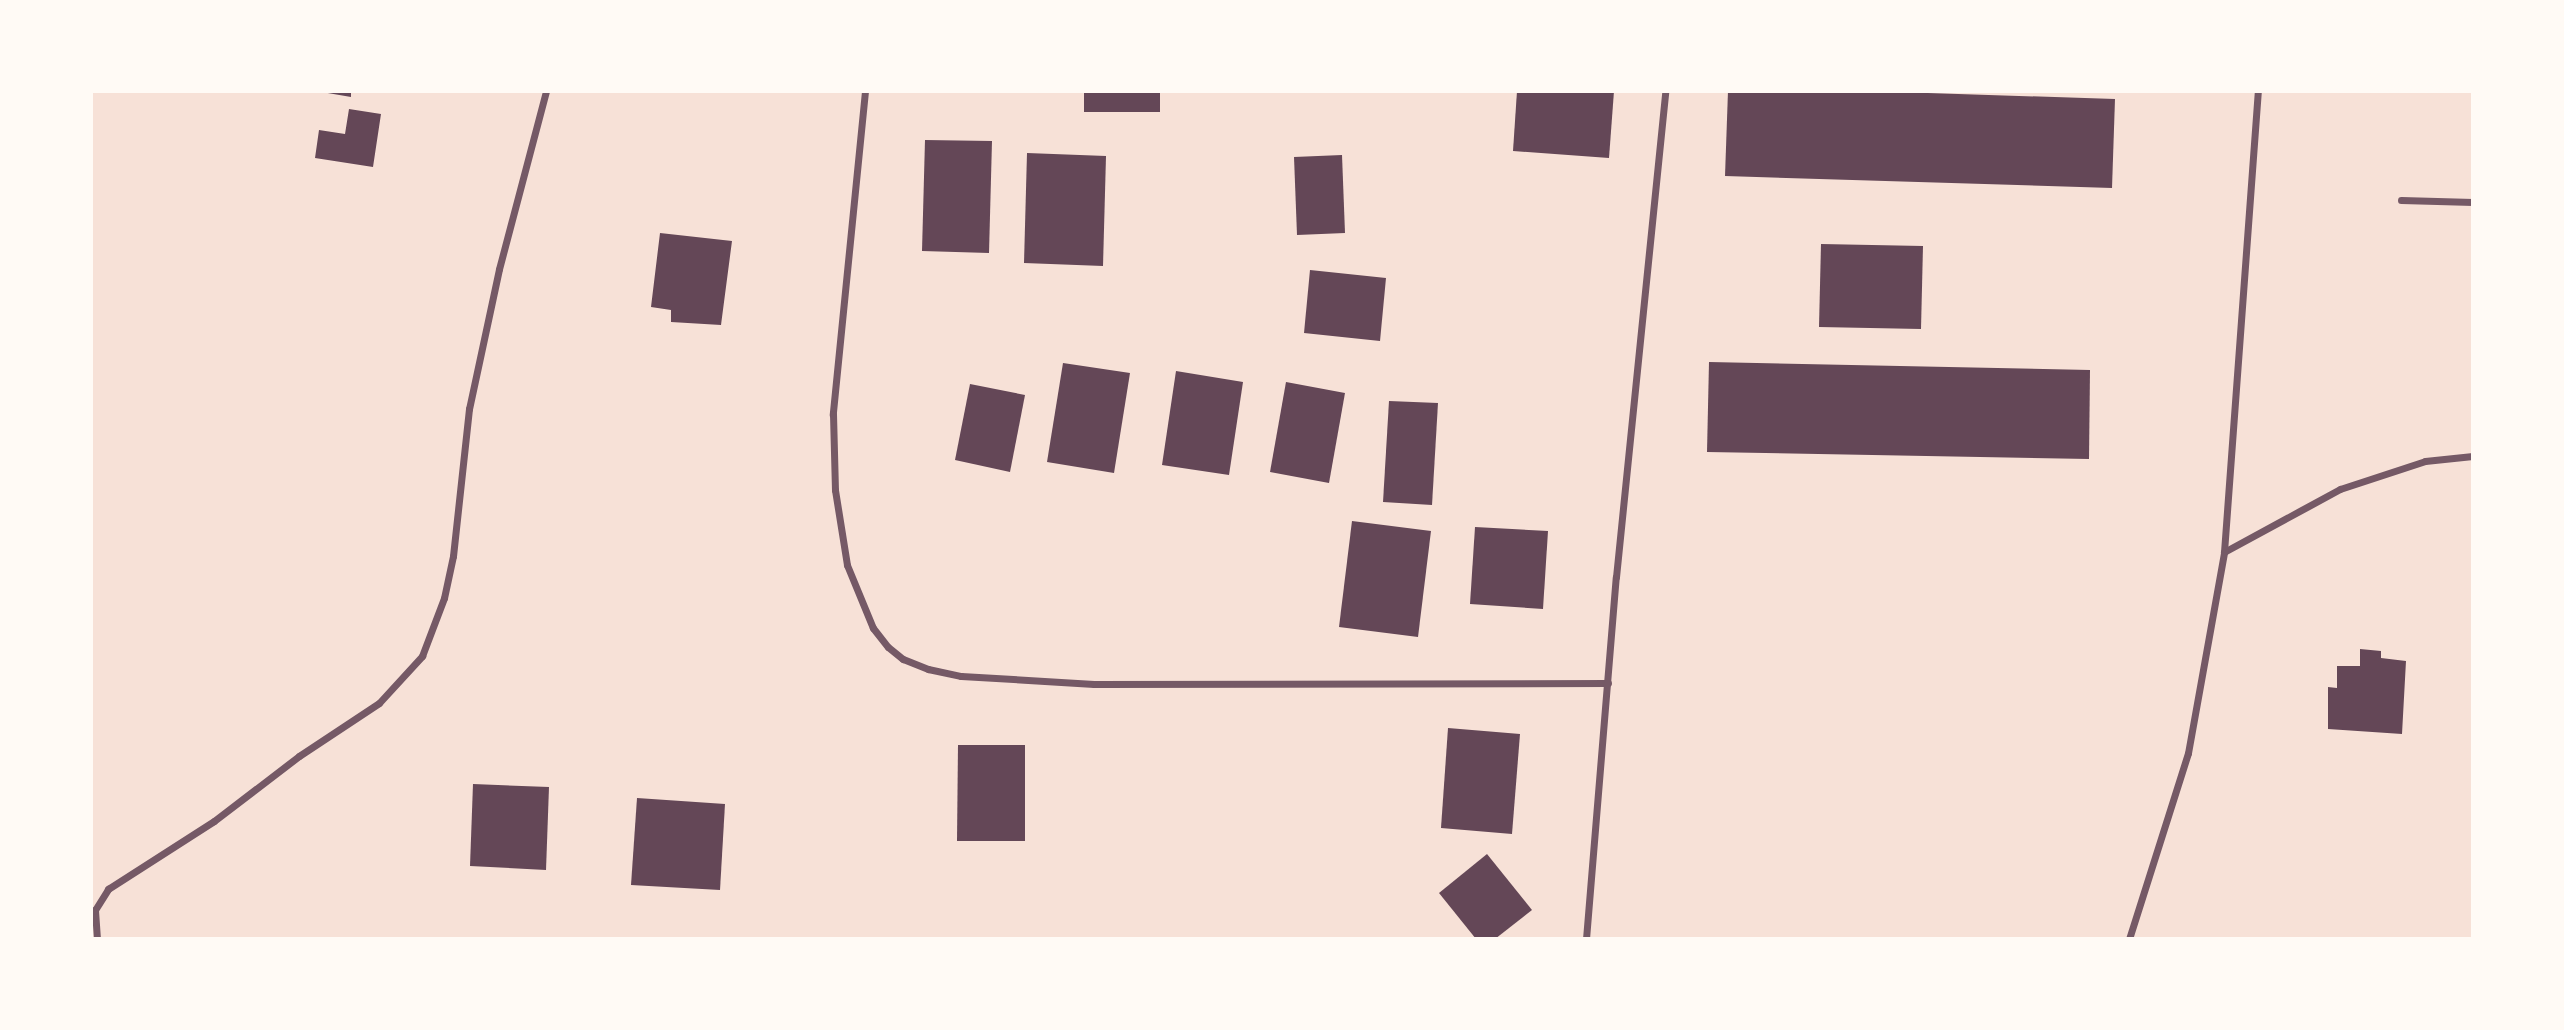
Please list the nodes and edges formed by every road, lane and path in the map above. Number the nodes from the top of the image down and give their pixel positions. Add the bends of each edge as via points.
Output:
1 (545, 91) edge
2 (865, 91) edge
3 (1665, 91) edge
4 (2258, 91) edge
5 (2401, 201) dead end
6 (2473, 202) edge
7 (2473, 456) edge
8 (2224, 552) junction
9 (1608, 683) junction
10 (97, 939) edge
11 (1586, 939) edge
12 (2129, 939) edge

1 - 10 street via 469,409 448,577 422,656 379,703 214,821 108,889 95,910
2 - 9 street via 833,414 835,490 847,565 873,628 888,647 928,669 961,676 1094,684
3 - 9 street
4 - 8 street
5 - 6 street
7 - 8 street via 2425,461 2340,489
8 - 12 street via 2188,753
9 - 11 street

